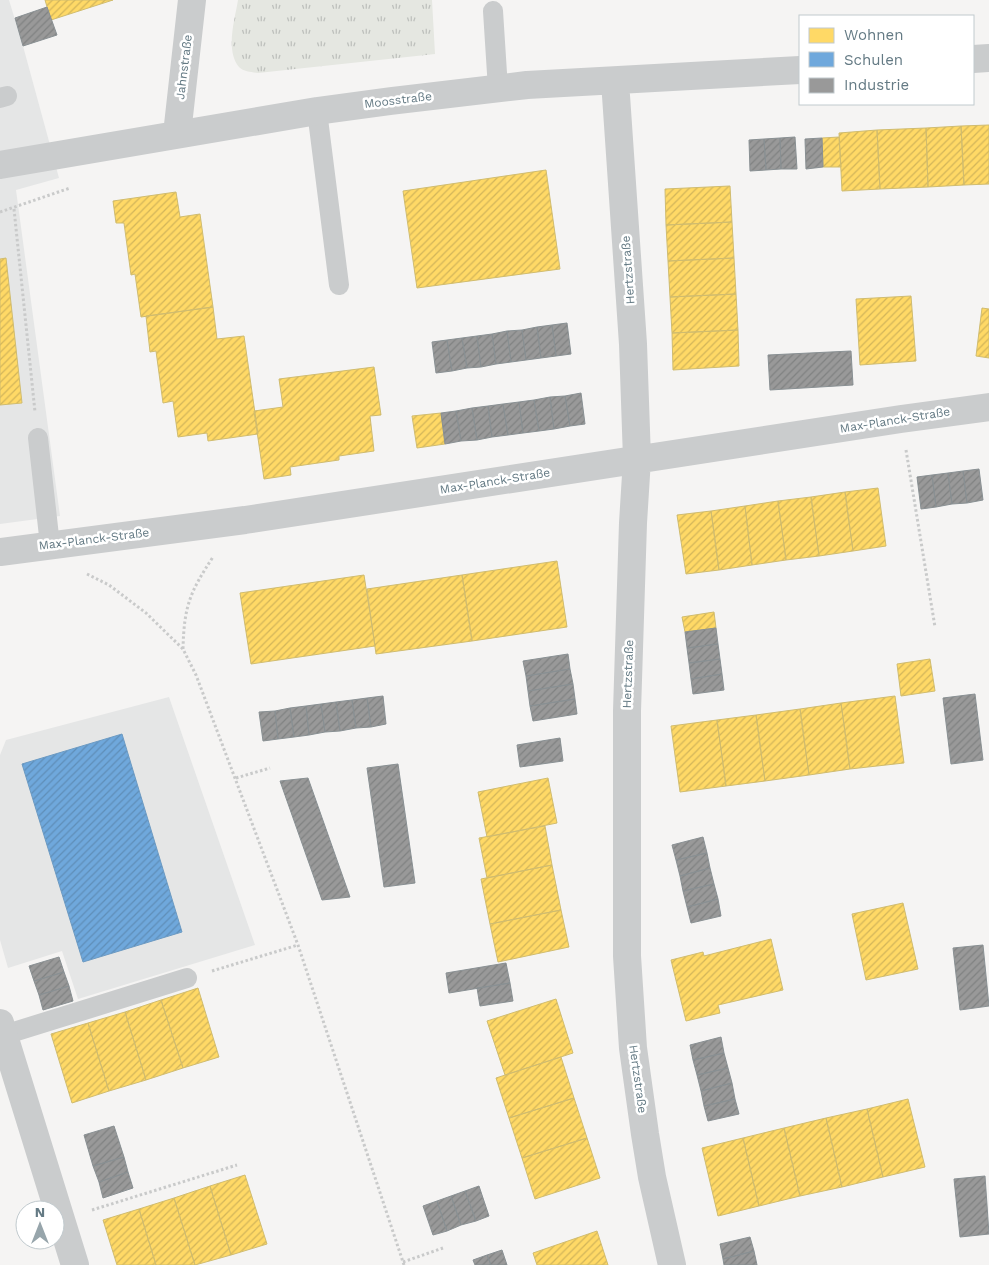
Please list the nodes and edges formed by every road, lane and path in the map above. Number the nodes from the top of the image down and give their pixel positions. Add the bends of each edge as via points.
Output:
1 (192, 0) edge
2 (493, 11) dead end
3 (989, 58) edge
4 (974, 59) edge
5 (799, 70) edge
6 (616, 81) junction
7 (498, 89) junction
8 (317, 111) junction
9 (177, 134) junction
10 (0, 165) edge
11 (14, 209) dead end
12 (339, 285) dead end
13 (989, 407) edge
14 (901, 419) junction
15 (38, 438) joint
16 (637, 459) junction
17 (245, 520) junction
18 (55, 544) junction
19 (0, 552) edge
20 (935, 627) dead end
21 (183, 649) junction
22 (270, 768) dead end
23 (236, 778) junction
24 (298, 945) junction
25 (187, 978) joint
26 (2, 1029) edge
27 (237, 1165) dead end
28 (54, 1200) edge
29 (65, 1218) edge
30 (65, 1235) edge
31 (443, 1248) dead end
32 (404, 1264) edge
33 (75, 1265) edge
34 (672, 1265) edge

1 - 9 street, Jahnstraße
2 - 7 lane
3 - 4 street
5 - 6 street, Moosstraße
6 - 7 street, Moosstraße
6 - 16 street, Hertzstraße
7 - 8 street, Moosstraße
8 - 9 street, Moosstraße
8 - 12 lane
9 - 10 street, Moosstraße
11 - 15 path
13 - 14 street, Max-Planck-Straße
14 - 16 street, Max-Planck-Straße
14 - 20 path
15 - 18 lane
16 - 17 street, Max-Planck-Straße
16 - 34 street, Hertzstraße via 627,711 627,956 633,1048 646,1140
17 - 18 street, Max-Planck-Straße
17 - 21 path via 219,548 196,583 184,615
18 - 19 street, Max-Planck-Straße
18 - 21 path via 80,570 109,585
21 - 23 path
22 - 23 path
23 - 24 path
24 - 25 path
24 - 32 path
25 - 26 lane
26 - 28 street
27 - 29 path
30 - 33 street
31 - 32 path

